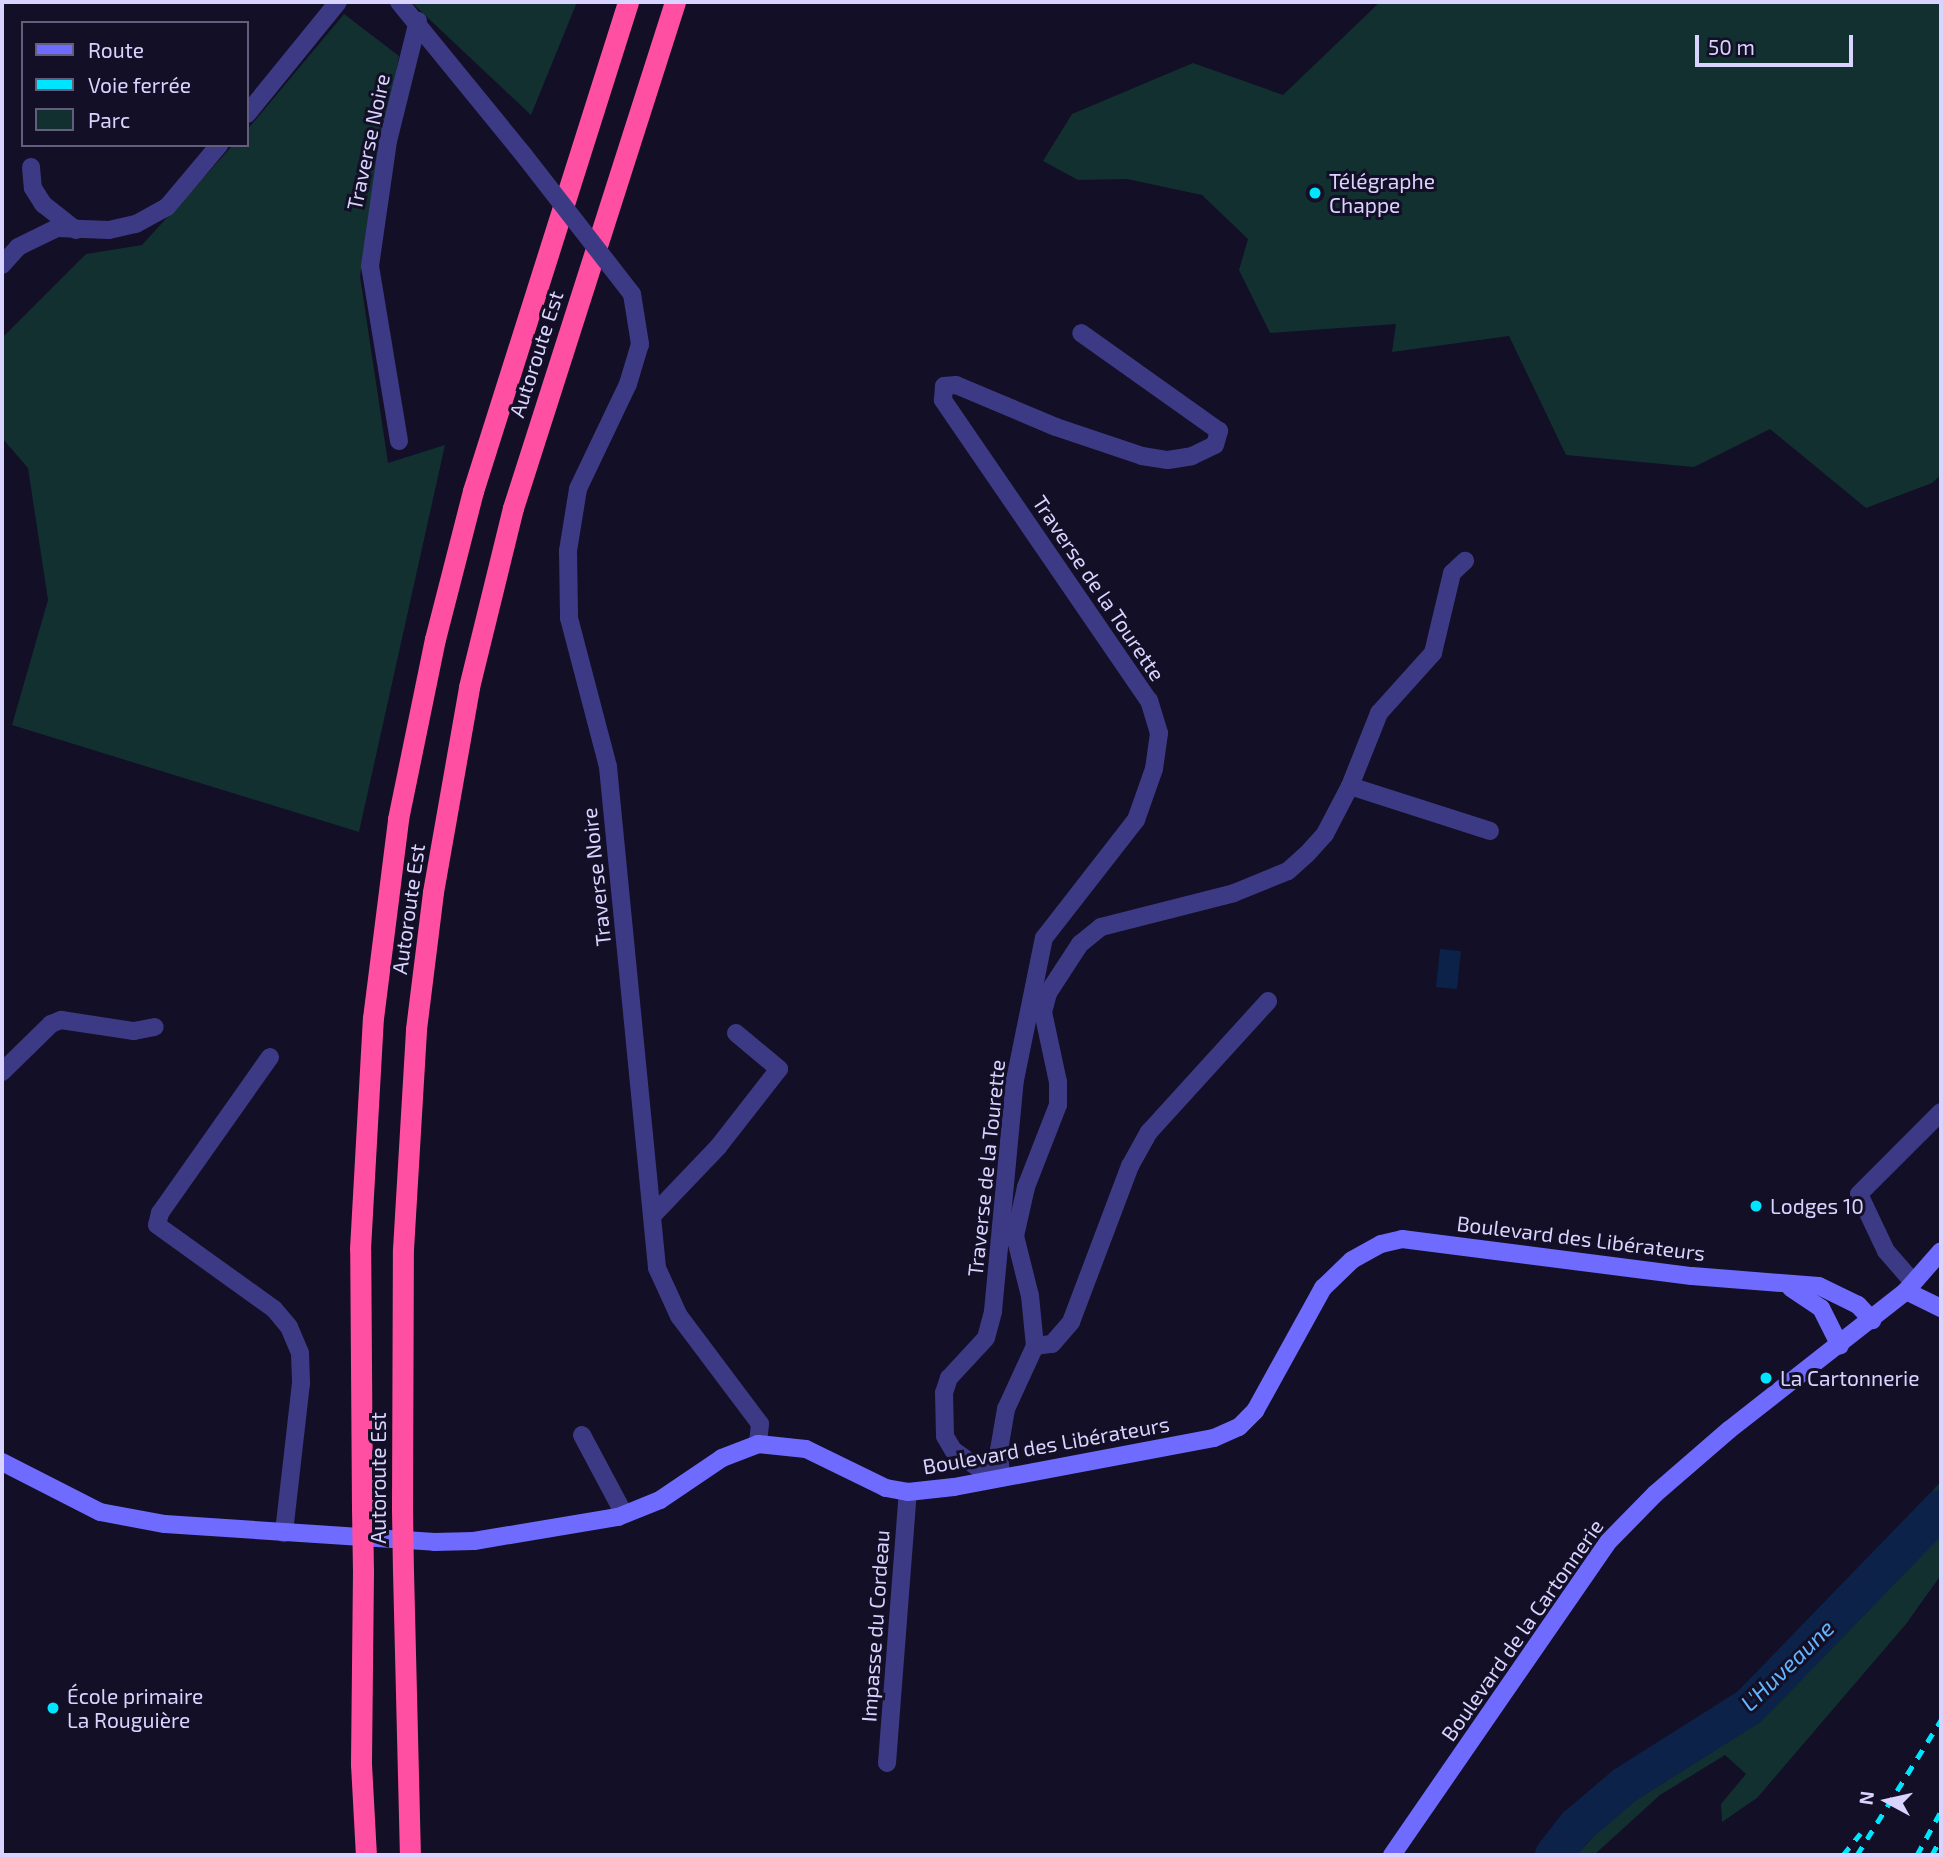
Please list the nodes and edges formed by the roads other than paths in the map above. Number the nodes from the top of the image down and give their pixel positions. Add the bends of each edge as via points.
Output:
1 (338, 2) edge
2 (399, 2) edge
3 (628, 2) edge
4 (675, 2) edge
5 (418, 21) junction
6 (248, 113) edge
7 (217, 147) edge
8 (31, 167) dead end
9 (76, 230) junction
10 (2, 265) edge
11 (1081, 333) dead end
12 (399, 441) dead end
13 (1465, 561) dead end
14 (1350, 786) junction
15 (1490, 831) dead end
16 (1268, 1001) dead end
17 (155, 1027) dead end
18 (736, 1033) dead end
19 (270, 1057) dead end
20 (2, 1072) edge
21 (1941, 1112) edge
22 (654, 1214) junction
23 (1938, 1261) edge
24 (1788, 1286) junction
25 (1909, 1287) junction
26 (1941, 1308) edge
27 (1872, 1320) junction
28 (1035, 1346) junction
29 (1840, 1346) junction
30 (582, 1435) dead end
31 (758, 1444) junction
32 (2, 1462) edge
33 (998, 1478) junction
34 (908, 1492) junction
35 (624, 1514) junction
36 (284, 1533) junction
37 (887, 1763) dead end
38 (366, 1855) edge
39 (410, 1855) edge
40 (1392, 1855) edge

1 - 6 street
2 - 5 street
3 - 38 highway, Autoroute Est, bridge via 473,491 435,639 398,818 373,1018 360,1236 361,1764
4 - 39 highway, Autoroute Est, bridge via 513,508 469,687 433,892 416,1028 403,1249 402,1509
5 - 12 street, Traverse Noire via 388,141 370,266
5 - 22 street, Traverse Noire, bridge via 632,294 640,322 636,362 578,489 566,582 569,618 608,766
7 - 9 street via 167,206 136,224
8 - 9 street via 33,188 43,204
9 - 10 street via 57,228 41,233
11 - 33 street, Traverse de la Tourette via 1219,431 1215,445 1192,456 1168,460 1142,456 1044,423 956,385 944,386 943,400 1149,701 1159,733 1154,769 1136,820 1044,938 1015,1080 993,1311 982,1346 949,1378 944,1394 945,1436 953,1450
13 - 14 street via 1452,573 1433,653 1379,713
14 - 15 street
14 - 28 street via 1325,834 1288,871 1234,893 1101,927 1080,944 1048,993 1043,1012 1058,1082 1058,1105 1026,1187 1015,1236 1030,1296
16 - 28 street via 1149,1132 1130,1166 1071,1322 1052,1344
17 - 20 street via 134,1031 61,1020 51,1024
18 - 22 street via 779,1069 718,1147
19 - 36 street via 160,1213 157,1225 274,1309 296,1345 301,1382 299,1426
21 - 25 street via 1859,1194
22 - 31 street, Traverse Noire via 657,1268 665,1291 760,1424
23 - 25 street, Boulevard de la Cartonnerie
24 - 27 street, Boulevard des Libérateurs via 1819,1286 1858,1305
24 - 29 street, Boulevard des Libérateurs via 1821,1308
24 - 33 street, Boulevard des Libérateurs via 1422,1240 1391,1241 1352,1260 1323,1289 1255,1410 1239,1427 1214,1438
25 - 26 street
25 - 27 street, Boulevard de la Cartonnerie
27 - 29 street, Boulevard de la Cartonnerie
28 - 33 street via 1006,1409
29 - 40 street, Boulevard de la Cartonnerie via 1729,1430 1654,1494 1608,1543
30 - 35 street
31 - 34 street, Boulevard des Libérateurs via 806,1449 886,1488
31 - 35 street, Boulevard des Libérateurs via 722,1458 660,1500
32 - 36 street, Boulevard des Libérateurs via 100,1512 165,1524
33 - 34 street, Boulevard des Libérateurs
34 - 37 street, Impasse du Cordeau
35 - 36 street, Boulevard des Libérateurs via 474,1541

